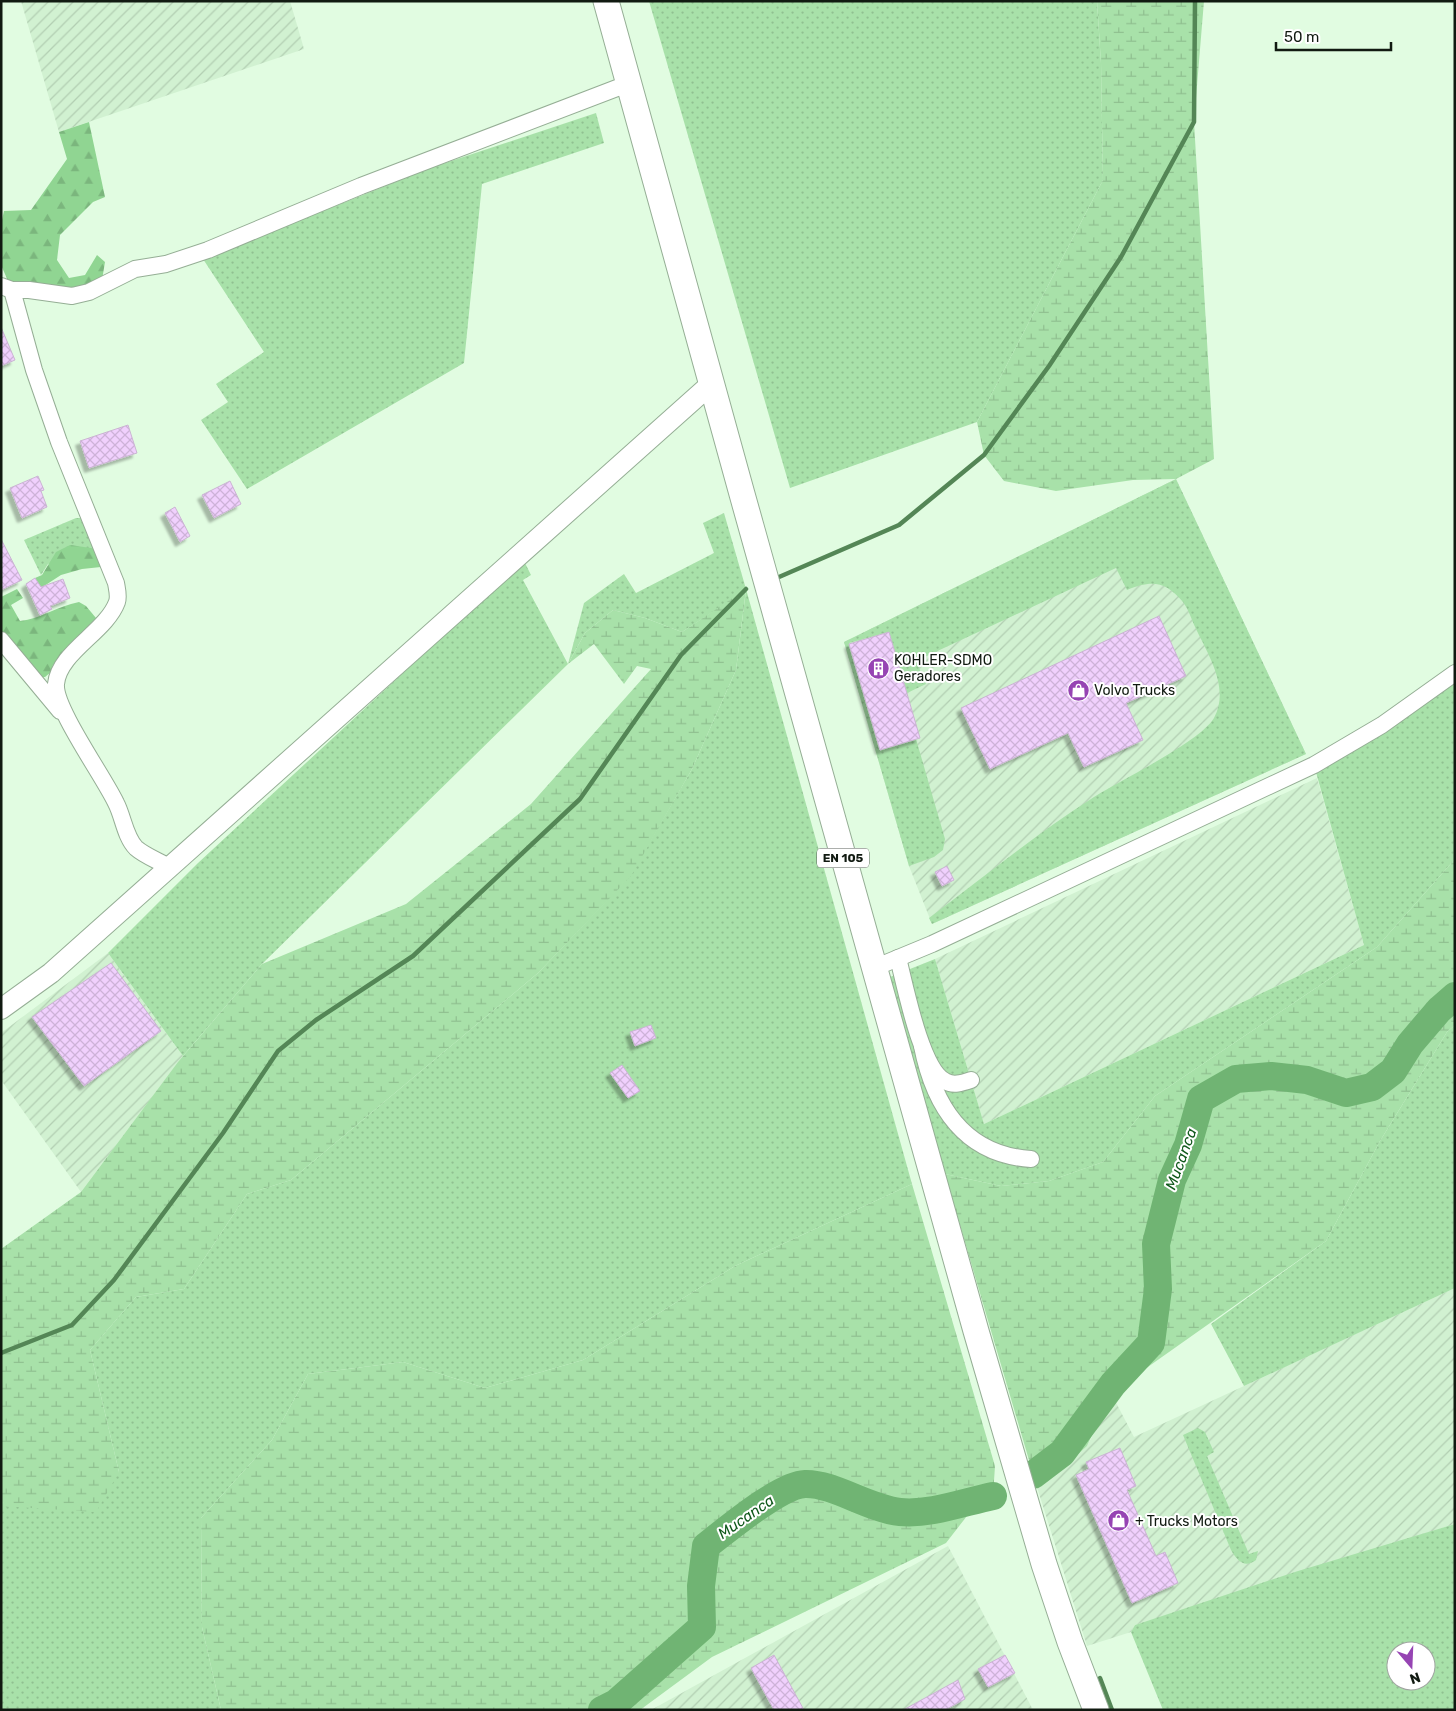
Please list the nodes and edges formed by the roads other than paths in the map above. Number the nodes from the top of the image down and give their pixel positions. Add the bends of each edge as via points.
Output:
1 (606, 1) edge
2 (630, 84) junction
3 (6, 288) edge
4 (711, 384) junction
5 (1, 640) edge
6 (1455, 673) edge
7 (70, 723) junction
8 (169, 867) junction
9 (898, 958) junction
10 (874, 968) junction
11 (1, 1009) edge
12 (922, 1046) junction
13 (971, 1080) dead end
14 (1031, 1159) dead end
15 (1096, 1710) edge

1 - 2 main road, EN 105
2 - 3 street via 361,186 208,250 166,264 135,269 89,292 72,296
2 - 4 main road, EN 105
3 - 7 street via 62,450 118,594 117,602 105,620 61,670 56,685 59,702
4 - 8 street
4 - 10 main road, EN 105
5 - 7 street
6 - 9 street via 1382,725 1314,765
7 - 8 street via 105,780 136,847
8 - 11 street via 51,973
9 - 10 street
9 - 12 street
10 - 15 main road, EN 105 via 1042,1556
12 - 13 street via 931,1068 944,1081 960,1084
12 - 14 street via 934,1088 957,1126 973,1141 991,1150 1011,1158

